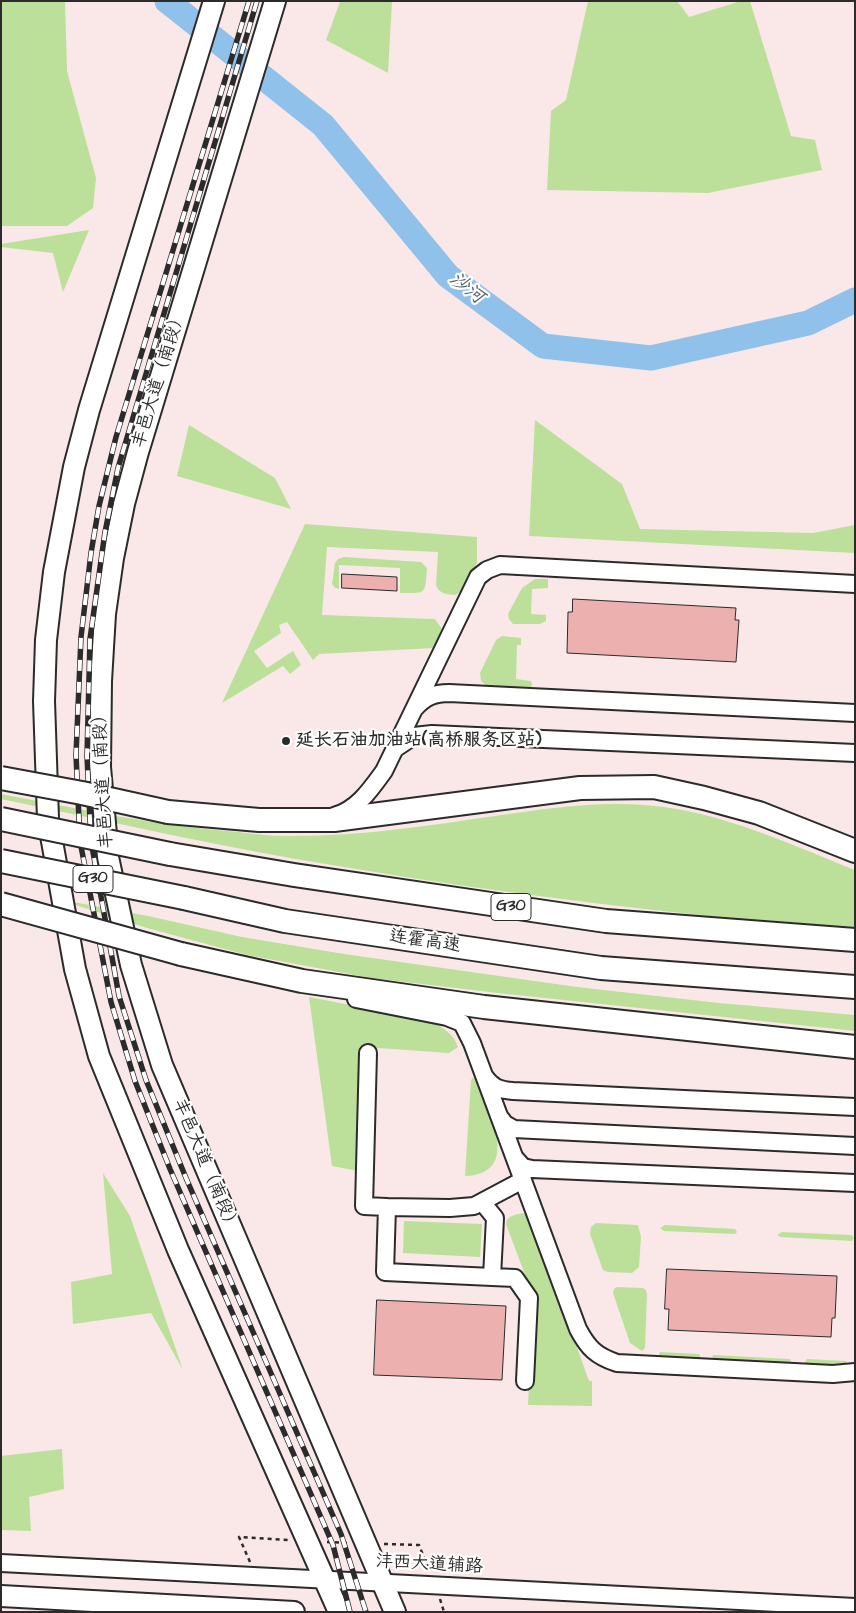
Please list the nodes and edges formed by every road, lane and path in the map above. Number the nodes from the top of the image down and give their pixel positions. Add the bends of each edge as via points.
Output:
1 (214, 1) edge
2 (275, 1) edge
3 (854, 587) edge
4 (414, 709) junction
5 (855, 713) edge
6 (396, 748) junction
7 (855, 754) edge
8 (1, 778) edge
9 (1, 819) edge
10 (318, 820) junction
11 (855, 851) edge
12 (1, 861) edge
13 (1, 904) edge
14 (855, 940) edge
15 (273, 974) junction
16 (855, 987) edge
17 (855, 1047) edge
18 (368, 1053) dead end
19 (484, 1075) junction
20 (855, 1107) edge
21 (499, 1116) junction
22 (855, 1146) edge
23 (514, 1158) junction
24 (523, 1180) junction
25 (855, 1183) edge
26 (482, 1202) junction
27 (387, 1207) junction
28 (492, 1277) junction
29 (855, 1372) edge
30 (525, 1381) dead end
31 (1, 1563) edge
32 (325, 1580) junction
33 (382, 1583) junction
34 (1, 1596) edge
35 (855, 1607) edge
36 (294, 1612) edge
37 (339, 1612) edge
38 (395, 1612) edge

1 - 32 main road via 74,466 54,572 46,640 44,701 48,819 74,969 99,1056 178,1250
2 - 33 main road, 丰邑大道（南段） via 126,496 105,614 100,766 108,857 131,965 162,1065
3 - 4 street via 500,565 478,577
4 - 5 street via 437,693 449,693
4 - 6 street
6 - 7 street via 414,736 432,734
6 - 10 street via 370,792 341,814
8 - 10 highway, bridge via 168,812 259,820
9 - 14 highway, G30, bridge via 170,854 294,875 606,921
10 - 11 highway via 580,788 654,787 759,813
12 - 16 highway, 连霍高速 / G30, bridge via 285,921 601,968
13 - 15 highway, bridge via 181,954
15 - 17 highway via 484,1007
15 - 19 street via 295,985 447,1017 462,1023
18 - 27 street via 364,1206
19 - 20 street via 491,1085 500,1090
19 - 21 street
21 - 22 street via 514,1129
21 - 23 street
23 - 24 street
23 - 25 street via 523,1167 532,1169
24 - 26 street
24 - 29 street via 578,1329 586,1343 604,1358 617,1362 833,1374
26 - 27 street via 450,1208
26 - 28 street via 495,1218
27 - 28 street via 385,1272
28 - 30 street via 515,1278 529,1298
31 - 32 street, 沣西大道辅路
32 - 33 street, 沣西大道辅路
32 - 37 main road
33 - 35 street, 沣西大道辅路
33 - 38 main road, 丰邑大道（南段）
34 - 36 main road

